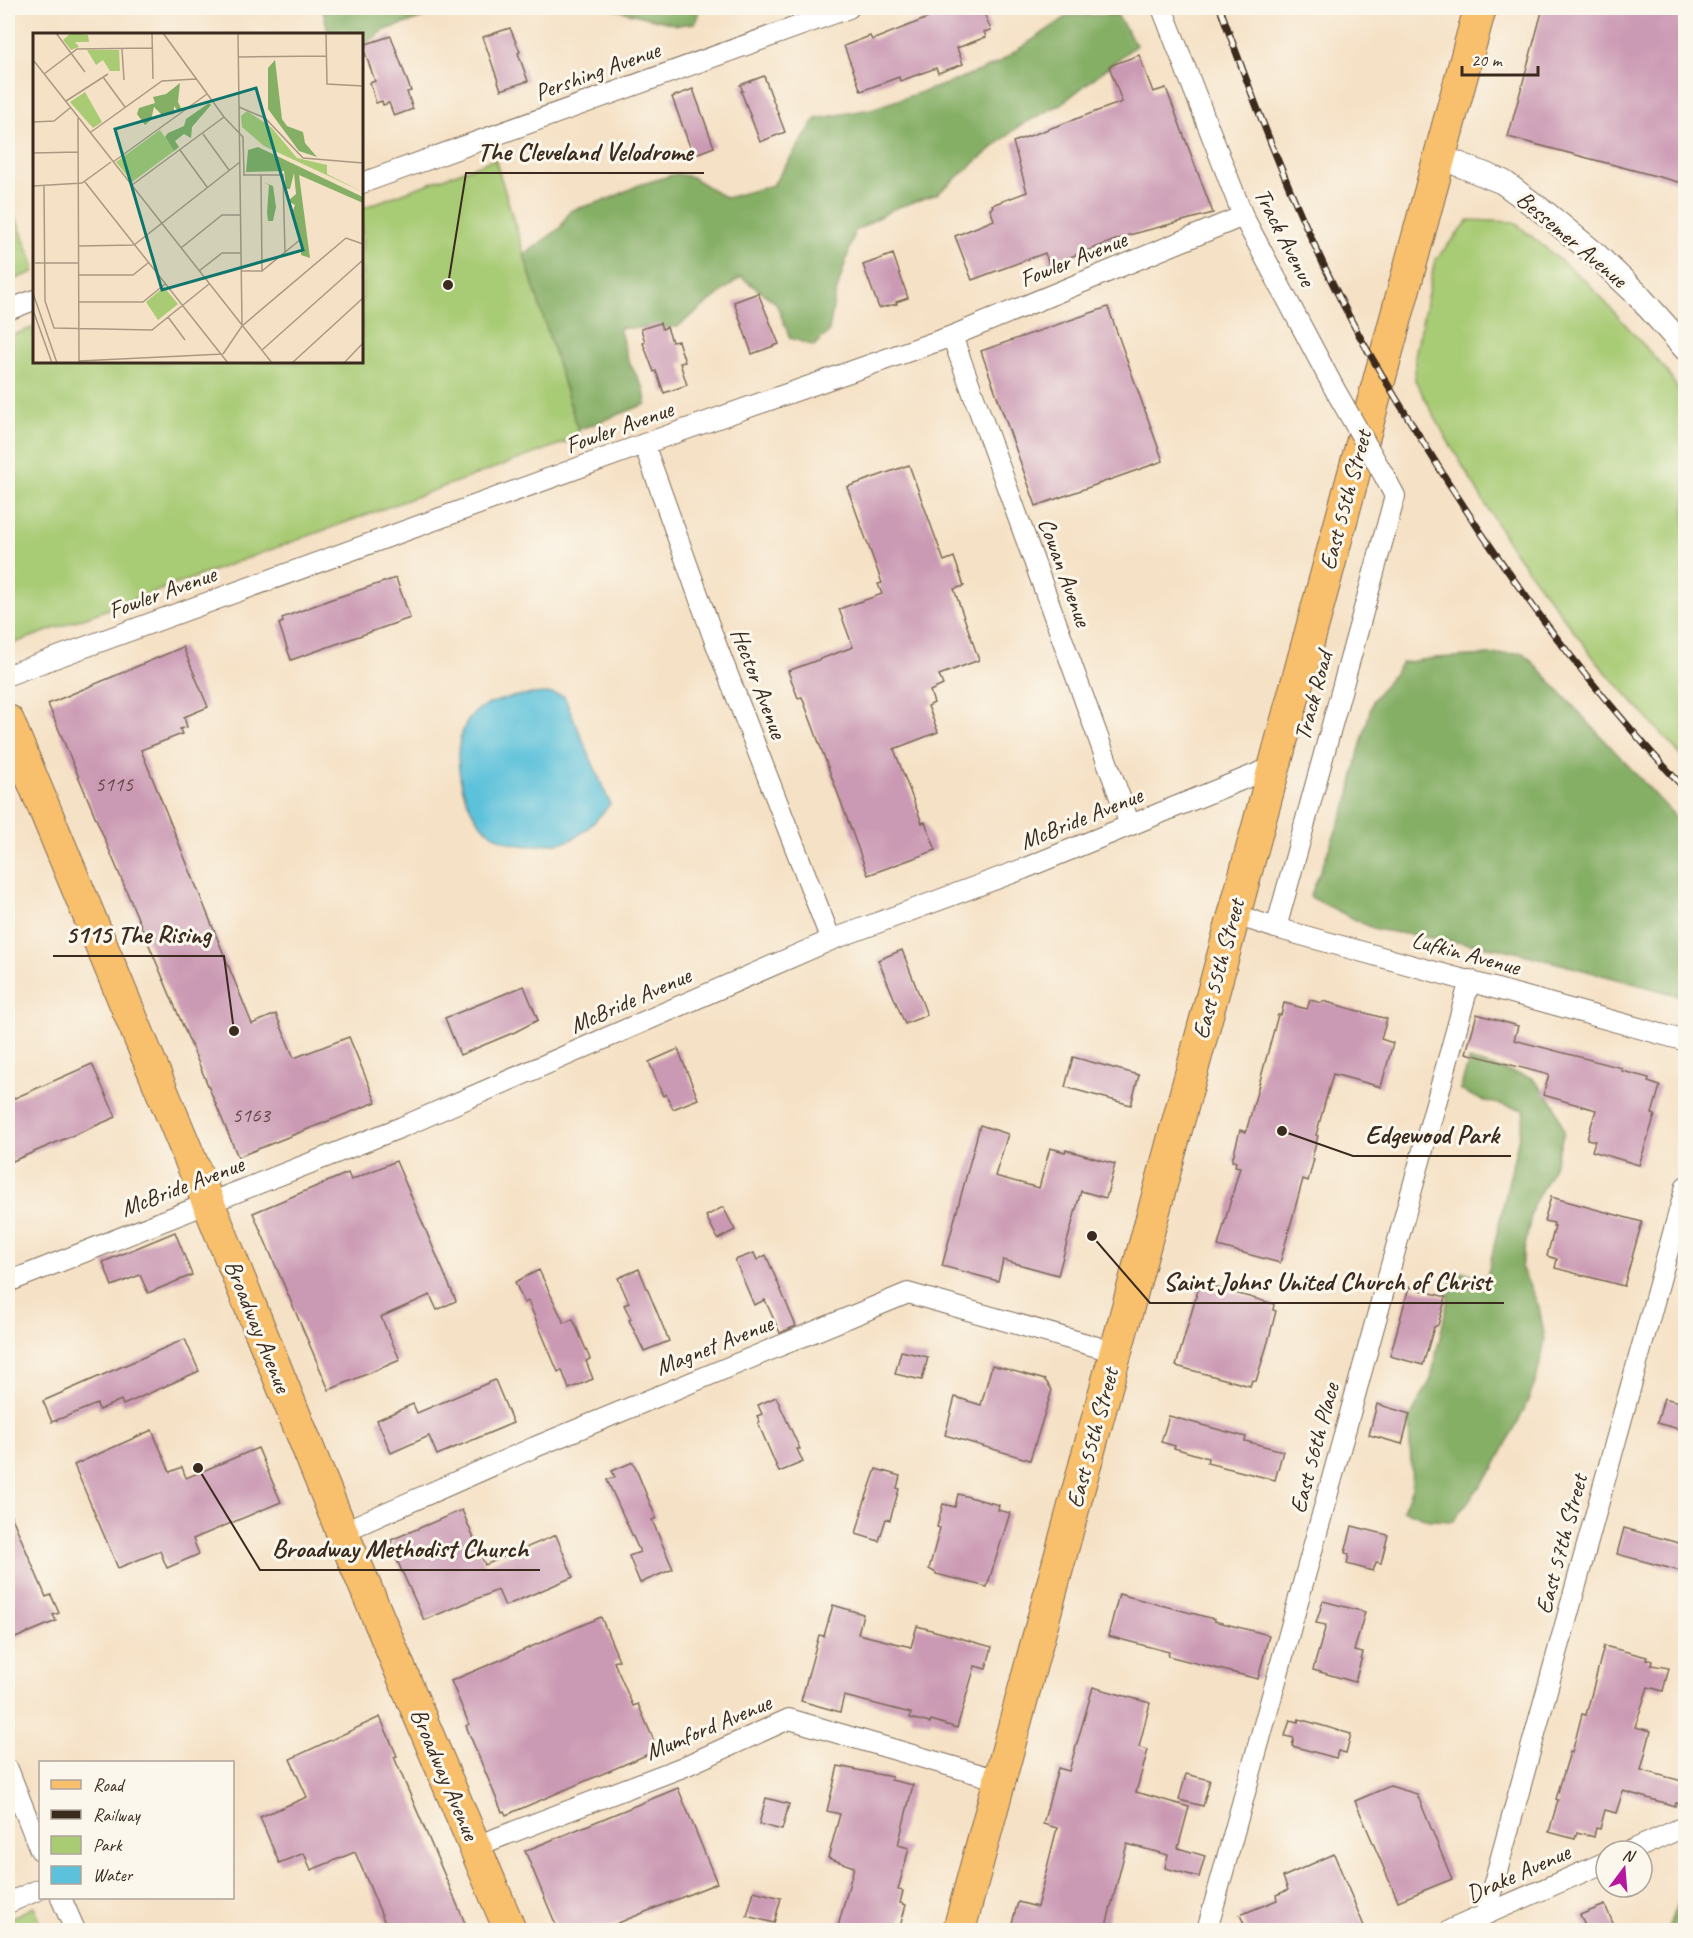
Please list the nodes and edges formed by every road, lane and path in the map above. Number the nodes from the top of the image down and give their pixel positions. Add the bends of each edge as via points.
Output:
1 (849, 8) edge
2 (1162, 8) edge
3 (1480, 8) edge
4 (1438, 156) junction
5 (363, 183) edge
6 (1243, 216) junction
7 (33, 300) edge
8 (8, 310) edge
9 (952, 336) junction
10 (1686, 349) edge
11 (644, 444) junction
12 (1386, 479) joint
13 (8, 675) edge
14 (8, 721) edge
15 (1273, 767) junction
16 (1130, 825) junction
17 (1233, 914) junction
18 (1276, 928) junction
19 (831, 940) junction
20 (1470, 980) junction
21 (1686, 1041) edge
22 (1686, 1186) edge
23 (208, 1202) junction
24 (8, 1282) edge
25 (1115, 1352) junction
26 (342, 1532) junction
27 (8, 1769) edge
28 (999, 1780) junction
29 (1686, 1826) edge
30 (1654, 1840) edge
31 (476, 1846) junction
32 (39, 1847) edge
33 (1594, 1867) edge
34 (39, 1889) edge
35 (61, 1899) edge
36 (8, 1903) edge
37 (1485, 1916) junction
38 (75, 1930) edge
39 (510, 1930) edge
40 (959, 1930) edge
41 (1207, 1930) edge
42 (1450, 1930) edge

1 - 5 street, Pershing Avenue
2 - 6 street, Track Avenue
3 - 4 main road, East 55th Street
4 - 10 street, Bessemer Avenue via 1503,182 1549,216 1636,293
4 - 15 main road, East 55th Street
6 - 9 street, Fowler Avenue
6 - 12 street, Track Avenue, bridge
7 - 8 street
9 - 11 street, Fowler Avenue
9 - 16 street, Cowan Avenue
11 - 13 street, Fowler Avenue
11 - 19 street, Hector Avenue via 714,639
12 - 18 street, Track Road via 1395,496
14 - 23 main road, Broadway Avenue
15 - 16 street, McBride Avenue
15 - 17 main road, East 55th Street
16 - 19 street, McBride Avenue
17 - 18 street, Lufkin Avenue
17 - 25 main road, East 55th Street
18 - 20 street, Lufkin Avenue
19 - 23 street, McBride Avenue via 402,1127
20 - 21 street, Lufkin Avenue
20 - 41 street, East 56th Place
22 - 37 street, East 57th Street
23 - 24 street, McBride Avenue
23 - 26 main road, Broadway Avenue
25 - 26 street, Magnet Avenue via 908,1293 535,1447
25 - 28 main road, East 55th Street
26 - 31 main road, Broadway Avenue
27 - 32 street
28 - 31 street, Mumford Avenue via 789,1719 683,1767
28 - 40 main road, East 55th Street
29 - 30 street
31 - 39 main road, Broadway Avenue
33 - 37 street, Drake Avenue
34 - 36 street
35 - 38 street
37 - 42 street, Drake Avenue

